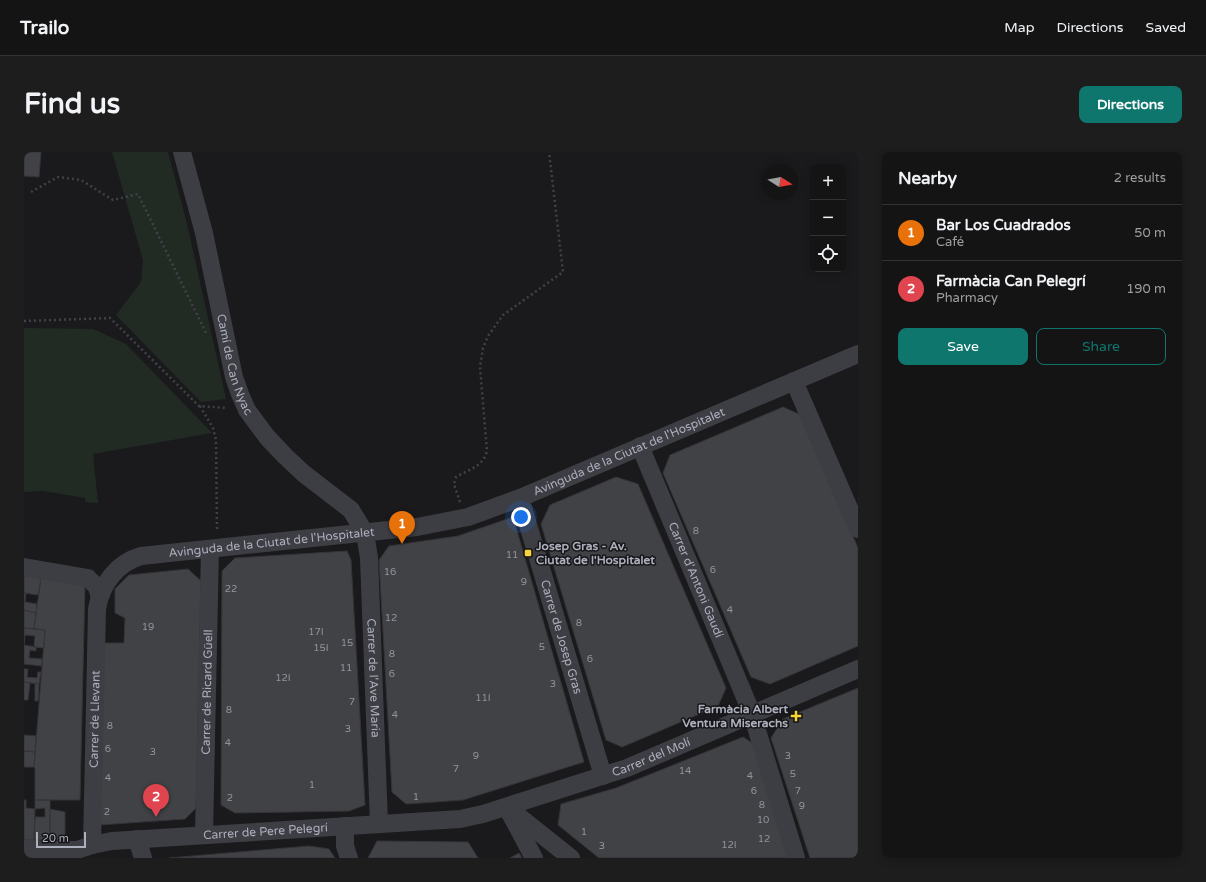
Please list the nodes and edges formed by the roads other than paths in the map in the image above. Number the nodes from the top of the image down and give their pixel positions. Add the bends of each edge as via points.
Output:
1 (182, 152) edge
2 (858, 354) edge
3 (794, 380) junction
4 (640, 446) junction
5 (520, 498) junction
6 (858, 530) edge
7 (365, 533) junction
8 (213, 542) junction
9 (32, 568) edge
10 (99, 594) junction
11 (858, 668) edge
12 (752, 714) junction
13 (603, 776) junction
14 (507, 807) junction
15 (379, 824) junction
16 (345, 826) junction
17 (204, 835) junction
18 (137, 839) junction
19 (24, 849) edge
20 (80, 851) edge
21 (143, 858) edge
22 (349, 858) edge
23 (534, 858) edge
24 (571, 858) edge
25 (796, 858) edge

1 - 7 street, Camí de Can Nyac via 204,234 234,377 247,410 266,437 284,456 351,510
2 - 3 street, Avinguda de la Ciutat de l'Hospitalet
3 - 4 street, Avinguda de la Ciutat de l'Hospitalet
3 - 6 street
4 - 5 street, Avinguda de la Ciutat de l'Hospitalet
4 - 12 street, Carrer d'Antoni Gaudí
5 - 7 street, Avinguda de la Ciutat de l'Hospitalet via 468,517 442,523
5 - 13 street, Carrer de Josep Gras
7 - 8 street, Avinguda de la Ciutat de l'Hospitalet
7 - 15 street, Carrer de l'Ave Maria via 369,558
8 - 10 street, Avinguda de la Ciutat de l'Hospitalet via 141,556 123,563
8 - 17 street, Carrer de Ricard Güell
9 - 10 street via 88,578 97,587
10 - 20 street, Carrer de Llevant
11 - 12 street, Carrer del Molí
12 - 13 street, Carrer del Molí
12 - 25 street, Carrer d'Antoni Gaudí
13 - 14 street, Carrer del Molí
14 - 15 street, Carrer de Pere Pelegrí via 460,819
14 - 23 street
14 - 24 street
15 - 16 street, Carrer de Pere Pelegrí
16 - 17 street, Carrer de Pere Pelegrí
16 - 22 street via 345,846
17 - 18 street, Carrer de Pere Pelegrí
18 - 20 street, Carrer de Pere Pelegrí via 112,841
18 - 21 street
19 - 20 street, Carrer de Pere Pelegrí

